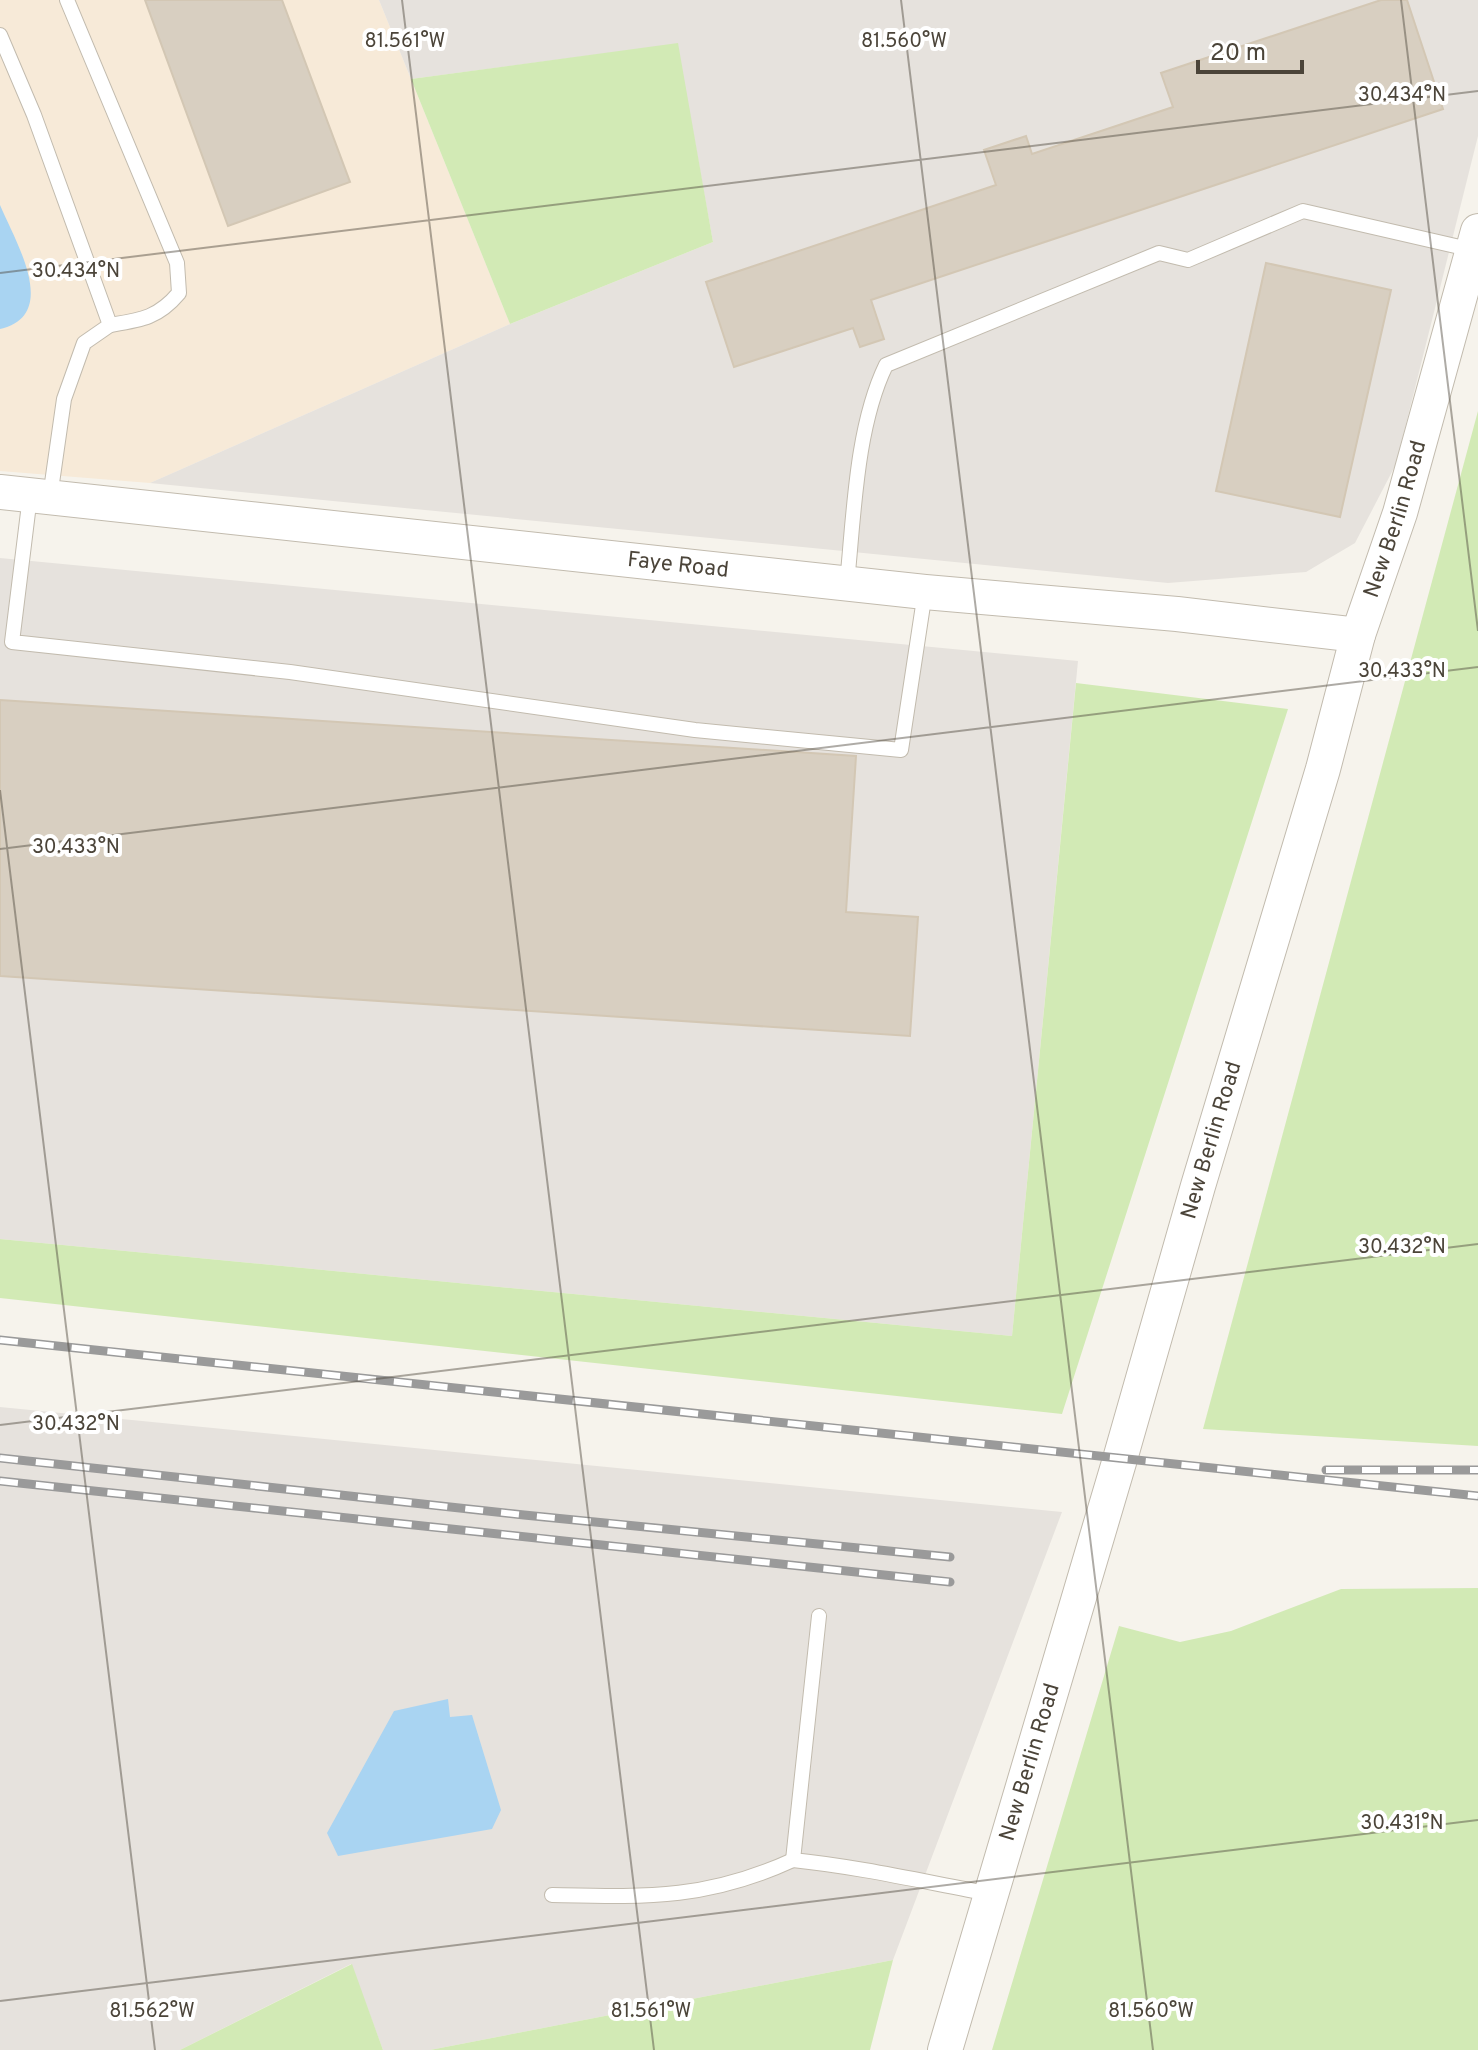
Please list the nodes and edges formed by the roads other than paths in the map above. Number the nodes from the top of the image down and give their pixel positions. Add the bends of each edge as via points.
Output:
1 (67, 0) edge
2 (0, 35) edge
3 (1475, 241) edge
4 (110, 325) junction
5 (27, 495) edge
6 (847, 583) junction
7 (925, 592) junction
8 (1358, 635) junction
9 (819, 1616) dead end
10 (793, 1860) junction
11 (992, 1894) junction
12 (552, 1895) dead end
13 (945, 2050) edge

1 - 4 lane via 177,263 179,293 165,310
2 - 4 lane
3 - 6 lane via 1303,211 1188,260 1159,253 886,365 864,432
3 - 8 street, New Berlin Road via 1400,513
4 - 5 lane via 84,343
5 - 6 street, Faye Road
5 - 7 lane via 12,642 290,672 695,730 901,750
6 - 7 street, Faye Road
7 - 8 street, Faye Road
8 - 11 street, New Berlin Road
9 - 10 lane
10 - 11 lane
10 - 12 lane via 709,1890 658,1897
11 - 13 street, New Berlin Road

